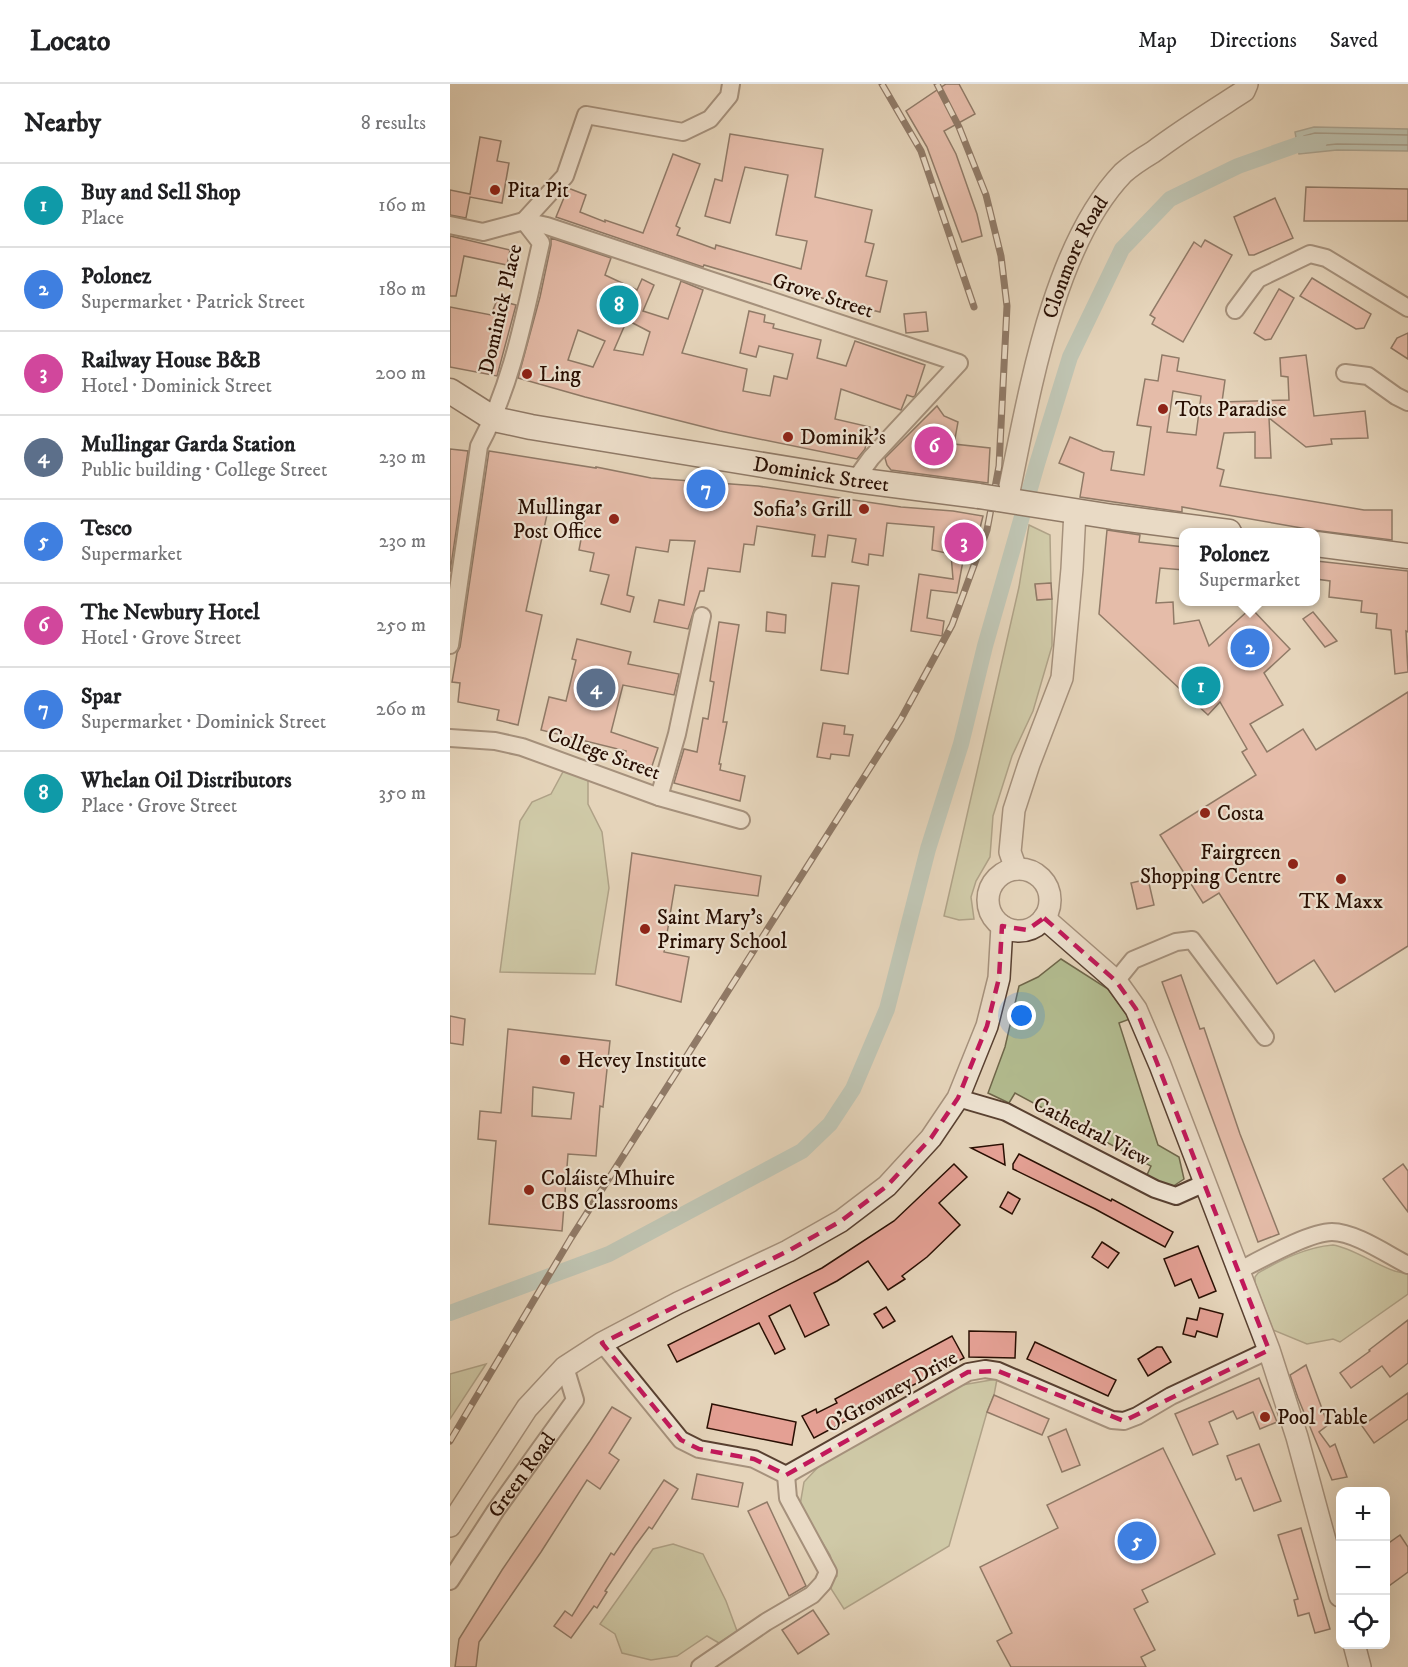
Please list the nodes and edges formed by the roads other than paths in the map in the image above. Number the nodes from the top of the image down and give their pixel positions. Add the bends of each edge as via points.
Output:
1 (1247, 84) edge
2 (730, 90) edge
3 (524, 221) junction
4 (450, 225) edge
5 (1408, 308) edge
6 (1235, 310) dead end
7 (1345, 373) dead end
8 (450, 391) edge
9 (1408, 402) edge
10 (494, 419) junction
11 (855, 480) junction
12 (998, 499) junction
13 (1075, 511) junction
14 (1200, 528) edge
15 (1320, 545) edge
16 (1408, 556) edge
17 (702, 616) dead end
18 (450, 645) edge
19 (450, 738) edge
20 (659, 797) junction
21 (741, 820) dead end
22 (1016, 869) junction
23 (1044, 918) junction
24 (1002, 926) junction
25 (1116, 981) junction
26 (1266, 1036) dead end
27 (958, 1098) junction
28 (1205, 1183) junction
29 (1408, 1265) edge
30 (1238, 1271) junction
31 (602, 1343) junction
32 (1269, 1350) junction
33 (572, 1363) junction
34 (786, 1475) junction
35 (450, 1526) edge
36 (450, 1581) edge
37 (1341, 1595) edge
38 (1355, 1649) edge
39 (700, 1667) edge
40 (1360, 1667) edge

1 - 12 street, Clonmore Road via 1244,92 1179,132 1124,173 1096,209 1072,254
2 - 3 street, Dominick Place via 710,118 682,132 586,115 565,176
3 - 4 street via 483,232
3 - 10 street, Dominick Place via 542,243 509,379
3 - 11 street, Grove Street via 959,363
5 - 6 street via 1326,258 1310,254 1258,279
7 - 9 street via 1368,376
8 - 10 main road
10 - 11 main road, Dominick Street
10 - 18 street via 479,446
11 - 12 main road, Dominick Street
12 - 13 main road, Dominick Street
13 - 14 main road
13 - 22 street via 1062,678 1014,810 1010,852
15 - 16 main road
17 - 20 street
19 - 20 street, College Street via 522,747
20 - 21 street, College Street
22 - 23 street via 1035,873 1044,882 1050,898
22 - 24 street via 1000,876 989,892 990,911
23 - 24 street via 1027,930
23 - 25 street
24 - 27 street via 999,978 974,1061
25 - 26 street via 1133,960 1176,942 1192,940
25 - 28 street via 1136,1009 1161,1065
27 - 28 street, Cathedral View via 1006,1112 1155,1189 1176,1196
27 - 31 street via 931,1138 887,1186 841,1221
28 - 30 street
29 - 30 street via 1354,1237 1332,1232 1304,1239
30 - 32 street
31 - 33 street
31 - 34 street via 681,1440 699,1449 754,1459
32 - 34 street, O'Growney Drive via 1125,1421 1112,1420 999,1371 968,1372
32 - 37 street
33 - 35 street, Green Road via 527,1408
33 - 36 street, Green Road via 575,1400
34 - 39 street via 788,1497 828,1572 812,1595
38 - 40 street

